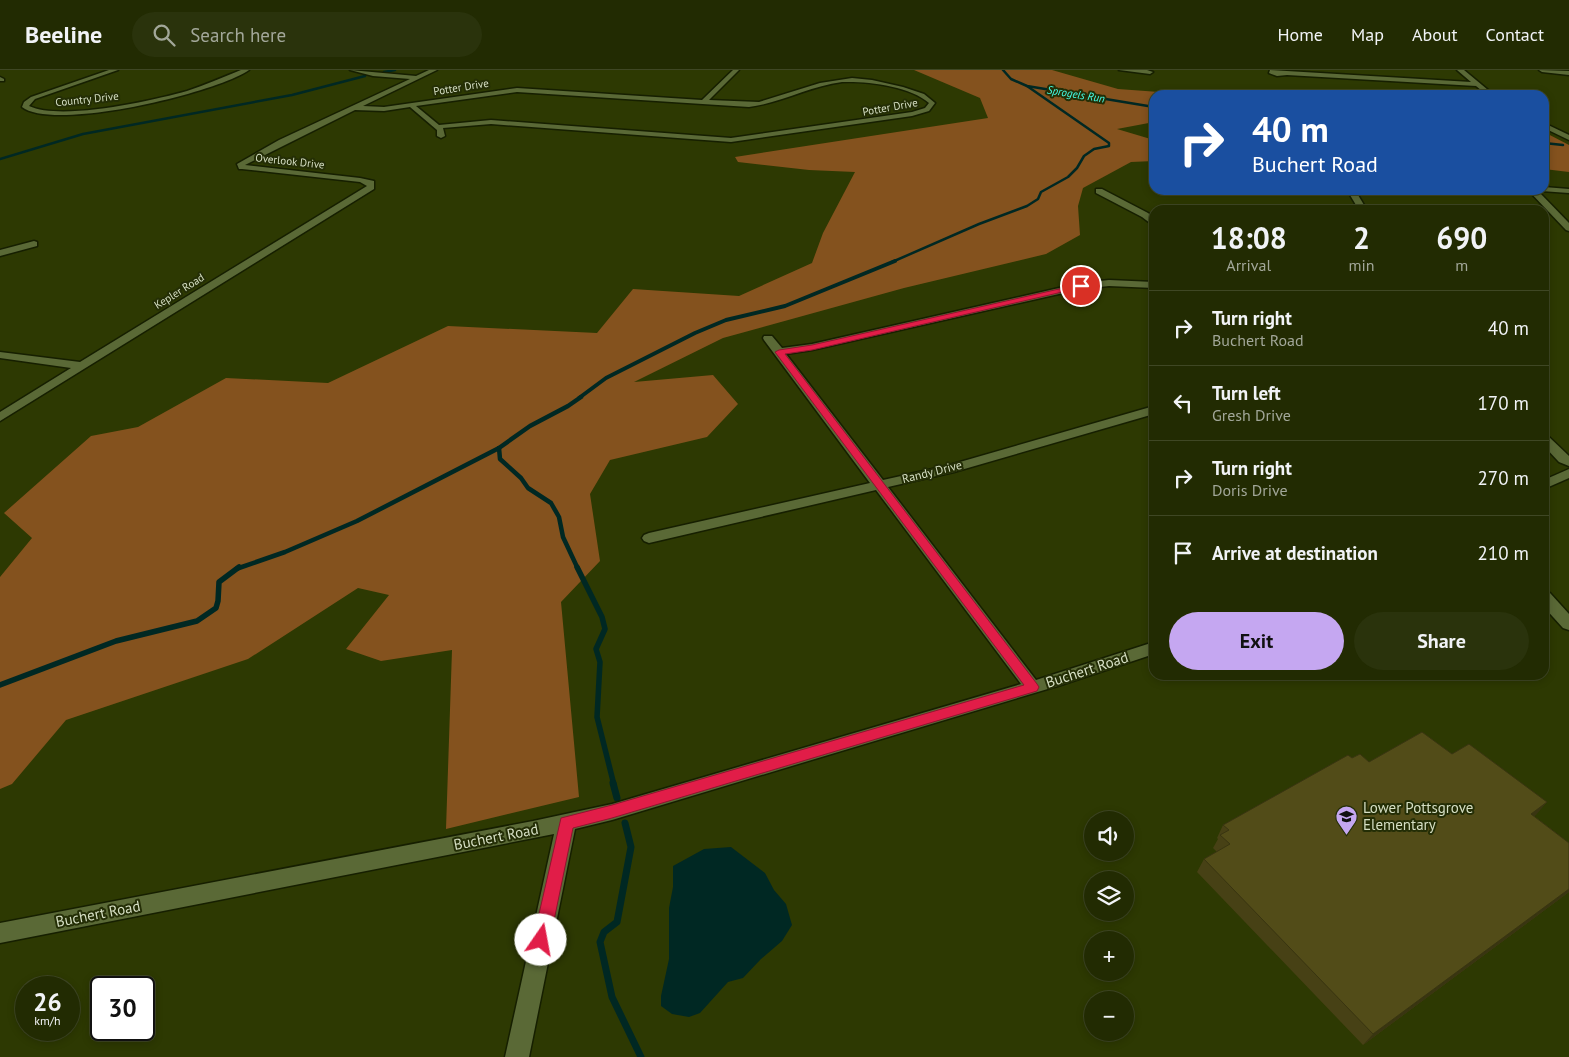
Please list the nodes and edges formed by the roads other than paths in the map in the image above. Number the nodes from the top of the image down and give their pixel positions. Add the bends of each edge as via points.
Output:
1 (115, 70) edge
2 (246, 70) edge
3 (353, 70) edge
4 (434, 70) edge
5 (736, 70) edge
6 (1122, 70) edge
7 (1460, 70) edge
8 (1542, 70) edge
9 (1150, 71) edge
10 (1569, 72) edge
11 (1287, 73) dead end
12 (417, 78) junction
13 (1153, 79) dead end
14 (1477, 84) junction
15 (1485, 90) edge
16 (703, 103) junction
17 (411, 105) junction
18 (355, 108) junction
19 (438, 127) junction
20 (1549, 128) edge
21 (441, 136) dead end
22 (1569, 138) edge
23 (372, 187) joint
24 (1549, 189) edge
25 (1099, 191) dead end
26 (1569, 191) edge
27 (1537, 195) edge
28 (1547, 205) edge
29 (1549, 207) edge
30 (1149, 219) edge
31 (1569, 228) edge
32 (34, 244) dead end
33 (0, 253) edge
34 (1149, 285) edge
35 (768, 338) dead end
36 (779, 352) junction
37 (0, 355) edge
38 (82, 366) junction
39 (1149, 411) edge
40 (0, 417) edge
41 (1549, 443) edge
42 (1569, 462) edge
43 (1569, 473) edge
44 (1549, 483) edge
45 (879, 486) junction
46 (649, 538) dead end
47 (1549, 602) edge
48 (1569, 624) edge
49 (1149, 650) edge
50 (1032, 687) junction
51 (566, 823) junction
52 (0, 932) edge
53 (517, 1057) edge

1 - 2 street, Country Drive via 33,98 25,107 31,111 51,113 102,109 190,91
3 - 12 street
4 - 12 street
5 - 16 street
6 - 9 street
7 - 14 street
8 - 10 street
9 - 13 street
11 - 14 street
12 - 18 street
14 - 15 street
16 - 17 street, Potter Drive via 517,90
16 - 19 street, Potter Drive via 760,104 824,83 852,80 886,84 926,97 932,104 912,114 736,140 486,122
17 - 18 street, Potter Drive
17 - 19 street
18 - 23 street, Overlook Drive via 243,161 241,165 255,170 360,180 371,182
19 - 21 street
20 - 22 street
23 - 38 street, Kepler Road
24 - 26 street
25 - 30 street
27 - 28 street
29 - 31 street
32 - 33 street
34 - 36 street via 1081,286
35 - 36 street
36 - 45 street
37 - 38 street
38 - 40 street, Kepler Road
39 - 45 street, Randy Drive
41 - 42 street
43 - 44 street
45 - 46 street, Randy Drive
45 - 50 street
47 - 48 street
49 - 50 street, Buchert Road
50 - 51 street, Buchert Road
51 - 52 street, Buchert Road
51 - 53 street

